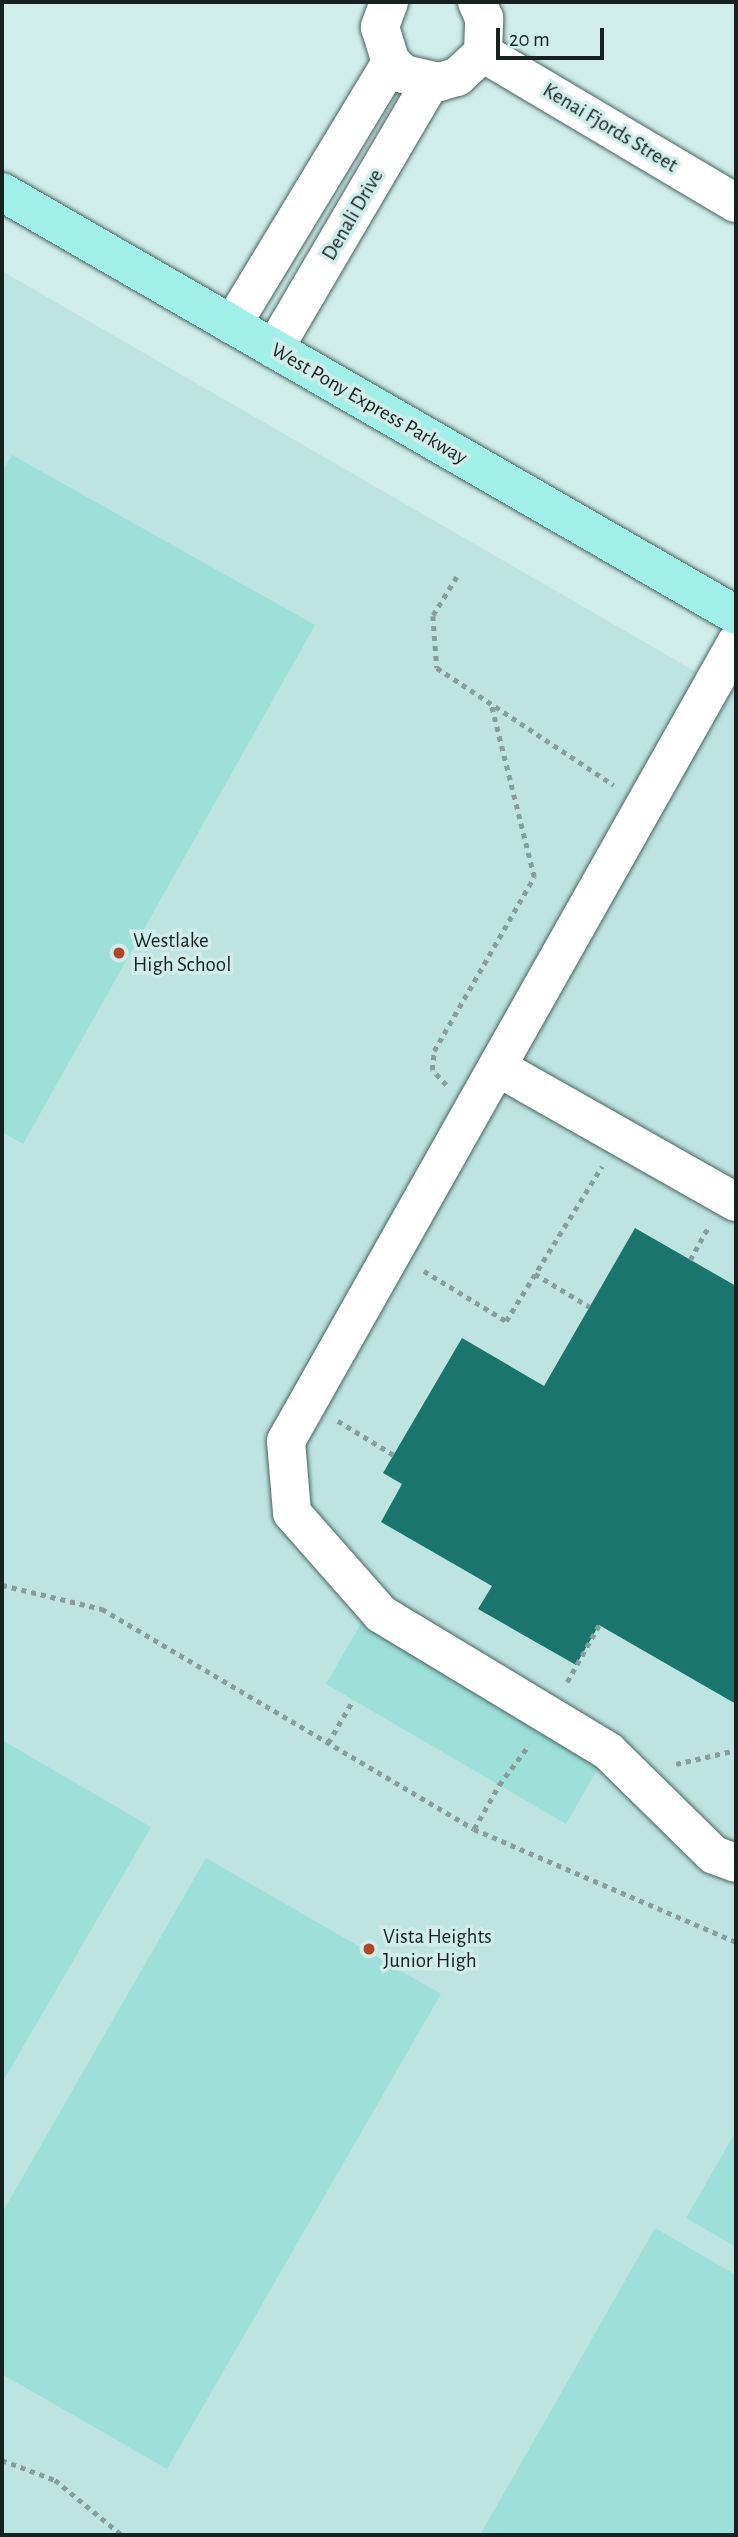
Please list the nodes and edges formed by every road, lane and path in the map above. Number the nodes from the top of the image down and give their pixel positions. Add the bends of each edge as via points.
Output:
1 (389, 2) edge
2 (477, 2) edge
3 (483, 53) junction
4 (391, 62) junction
5 (431, 81) junction
6 (2, 192) edge
7 (736, 203) edge
8 (232, 325) junction
9 (274, 349) junction
10 (457, 578) dead end
11 (736, 615) edge
12 (736, 643) edge
13 (491, 705) junction
14 (621, 790) dead end
15 (497, 1067) junction
16 (452, 1090) dead end
17 (610, 1154) dead end
18 (726, 1208) edge
19 (690, 1260) dead end
20 (415, 1266) dead end
21 (535, 1274) junction
22 (590, 1307) dead end
23 (308, 1403) junction
24 (394, 1455) dead end
25 (2, 1585) edge
26 (599, 1625) dead end
27 (559, 1699) junction
28 (353, 1700) dead end
29 (328, 1743) junction
30 (736, 1750) edge
31 (633, 1774) junction
32 (474, 1829) junction
33 (736, 1863) edge
34 (736, 1942) edge
35 (2, 2460) edge
36 (122, 2535) edge

1 - 4 street via 380,27
2 - 3 street via 484,18
3 - 5 street via 457,77
3 - 7 street, Kenai Fjords Street
4 - 5 street via 404,74
4 - 8 street
5 - 9 street, Denali Drive
6 - 8 main road, West Pony Express Parkway
8 - 9 main road, West Pony Express Parkway
9 - 11 main road, West Pony Express Parkway
10 - 13 path via 433,616 437,668
12 - 15 street
13 - 14 path
13 - 16 path via 534,877 434,1051 432,1070
15 - 18 street
15 - 23 street
17 - 21 path
18 - 19 path
20 - 21 path via 506,1321
21 - 22 path
23 - 24 path
23 - 27 street via 286,1441 292,1513 381,1614
25 - 29 path via 102,1609
26 - 27 path
27 - 31 street
27 - 32 path via 499,1784
28 - 29 path
29 - 32 path
30 - 31 path
31 - 33 street via 714,1855
32 - 34 path
35 - 36 path via 55,2480

